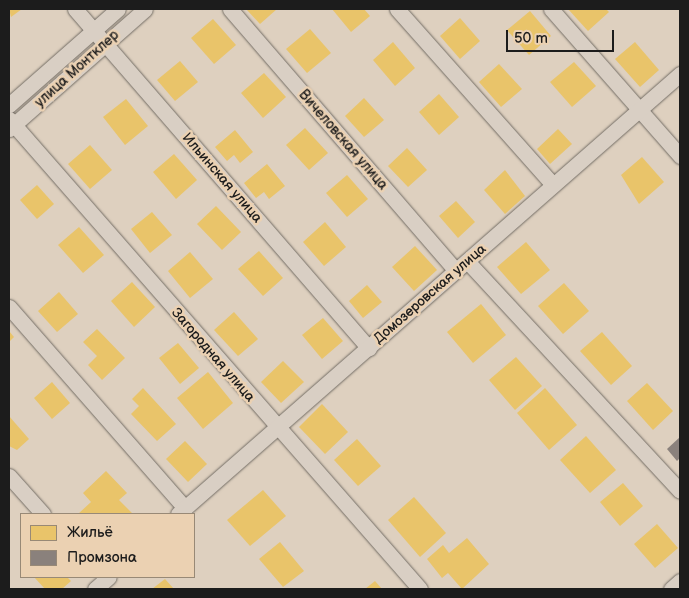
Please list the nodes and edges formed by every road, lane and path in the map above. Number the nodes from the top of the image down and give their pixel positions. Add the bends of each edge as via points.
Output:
1 (76, 9) edge
2 (118, 9) edge
3 (144, 9) edge
4 (230, 9) edge
5 (397, 9) edge
6 (551, 9) edge
7 (94, 30) junction
8 (105, 44) junction
9 (680, 74) edge
10 (9, 105) edge
11 (640, 111) junction
12 (11, 124) edge
13 (680, 156) edge
14 (553, 185) junction
15 (462, 266) junction
16 (9, 307) edge
17 (369, 348) junction
18 (278, 428) junction
19 (9, 476) edge
20 (680, 491) edge
21 (182, 511) edge
22 (42, 513) edge
23 (680, 581) edge
24 (420, 589) edge
25 (671, 589) edge

1 - 7 street, Ильинская улица
2 - 7 street, улица Монтклер
3 - 8 street, улица Монтклер
4 - 15 street, Вичеловская улица
5 - 14 street
6 - 11 street
7 - 8 street, Ильинская улица
7 - 10 street, улица Монтклер
8 - 12 street, улица Монтклер
8 - 17 street, Ильинская улица
9 - 11 street, Домозеровская улица
11 - 13 street
11 - 14 street, Домозеровская улица
12 - 18 street, Загородная улица
14 - 15 street, Домозеровская улица
15 - 17 street, Домозеровская улица
15 - 20 street, Вичеловская улица
16 - 21 street
17 - 18 street, Домозеровская улица
18 - 21 street, Домозеровская улица
18 - 24 street, Загородная улица
19 - 22 street
23 - 25 street

